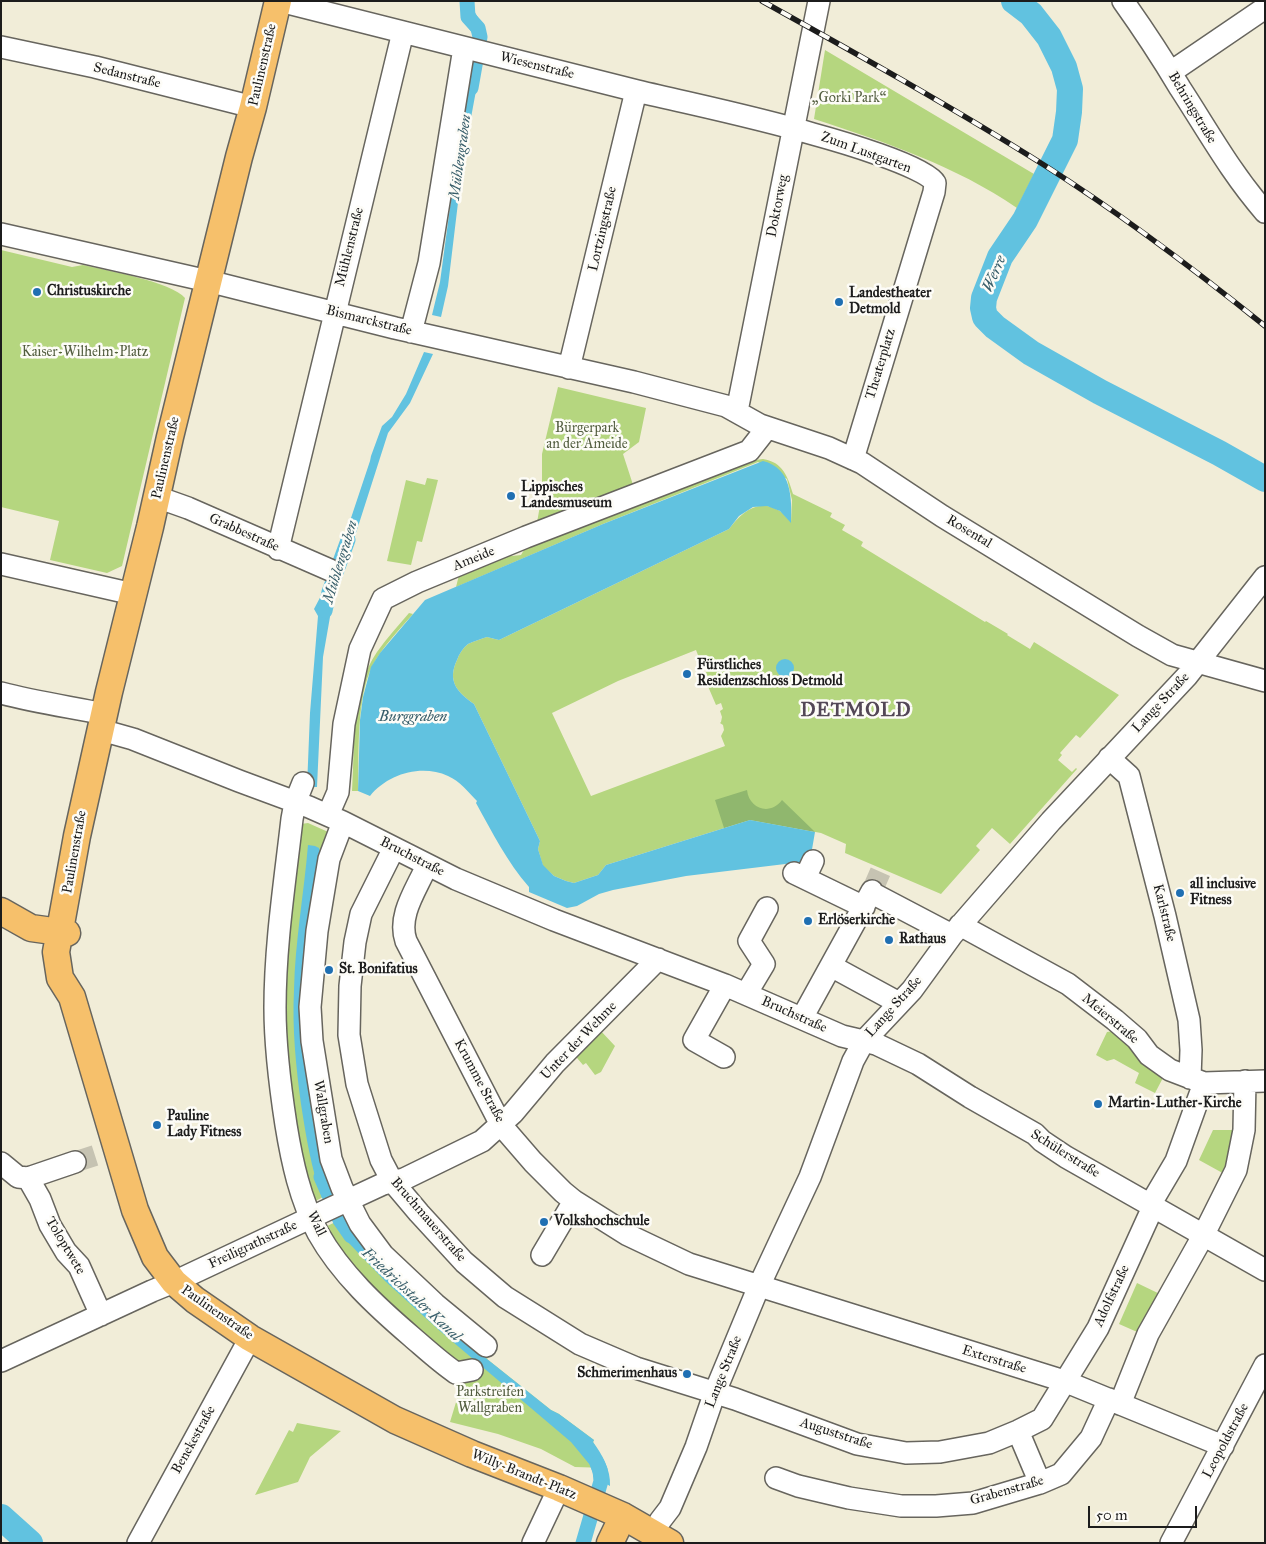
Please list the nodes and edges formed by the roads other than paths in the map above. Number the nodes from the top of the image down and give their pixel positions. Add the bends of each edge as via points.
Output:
1 (279, 1) edge
2 (819, 1) edge
3 (1122, 1) edge
4 (1265, 8) edge
5 (403, 32) junction
6 (1, 47) edge
7 (473, 50) junction
8 (1171, 72) junction
9 (636, 91) junction
10 (253, 107) junction
11 (794, 128) junction
12 (935, 183) joint
13 (1265, 212) edge
14 (1, 234) edge
15 (208, 281) junction
16 (334, 313) junction
17 (411, 332) junction
18 (570, 368) junction
19 (736, 411) junction
20 (767, 428) junction
21 (852, 458) junction
22 (157, 497) junction
23 (278, 549) junction
24 (1, 564) edge
25 (330, 570) dead end
26 (1265, 578) edge
27 (133, 594) junction
28 (1197, 663) junction
29 (1265, 682) edge
30 (1, 693) edge
31 (102, 722) junction
32 (1114, 762) junction
33 (303, 783) dead end
34 (325, 815) junction
35 (391, 855) junction
36 (427, 865) junction
37 (804, 871) dead end
38 (869, 897) junction
39 (766, 908) dead end
40 (1, 910) edge
41 (64, 928) junction
42 (956, 930) junction
43 (658, 959) junction
44 (831, 966) junction
45 (725, 985) junction
46 (746, 994) junction
47 (899, 1003) junction
48 (802, 1018) junction
49 (864, 1041) junction
50 (724, 1057) dead end
51 (1197, 1080) junction
52 (1255, 1081) edge
53 (501, 1125) junction
54 (75, 1162) tunnel mouth
55 (14, 1171) edge
56 (392, 1181) junction
57 (574, 1201) junction
58 (1151, 1206) junction
59 (330, 1208) junction
60 (1203, 1236) junction
61 (542, 1255) dead end
62 (1265, 1270) edge
63 (174, 1282) junction
64 (759, 1286) junction
65 (101, 1314) junction
66 (250, 1338) junction
67 (486, 1346) dead end
68 (1, 1361) edge
69 (1265, 1365) edge
70 (476, 1373) dead end
71 (1064, 1381) junction
72 (715, 1392) junction
73 (1115, 1401) junction
74 (395, 1420) joint
75 (1018, 1431) junction
76 (1223, 1446) junction
77 (776, 1478) dead end
78 (1040, 1483) junction
79 (559, 1488) junction
80 (605, 1508) junction
81 (661, 1532) edge
82 (138, 1543) edge
83 (533, 1543) edge
84 (610, 1543) edge
85 (1171, 1543) edge

1 - 5 street, Wiesenstraße
1 - 10 main road, Paulinenstraße
2 - 11 street, Doktorweg
3 - 8 street, Behringstraße
4 - 8 street
5 - 7 street, Wiesenstraße
5 - 16 street, Mühlenstraße
6 - 10 street, Sedanstraße
7 - 9 street, Wiesenstraße
7 - 17 street via 429,262
8 - 13 street, Behringstraße via 1221,156
9 - 11 street, Wiesenstraße
9 - 18 street, Lortzingstraße
10 - 15 main road, Paulinenstraße
11 - 12 street, Zum Lustgarten via 904,164 930,177
11 - 19 street, Doktorweg
12 - 21 street, Theaterplatz
14 - 15 street, Bismarckstraße
15 - 16 street, Bismarckstraße
15 - 22 main road, Paulinenstraße
16 - 17 street, Bismarckstraße
16 - 23 street, Mühlenstraße
17 - 18 street, Bismarckstraße
18 - 19 street, Bismarckstraße via 713,402
19 - 20 street, Rosental
20 - 21 street, Rosental
20 - 34 street, Ameide via 749,451 517,541 383,599 360,649 344,724 338,792
21 - 28 street, Rosental via 1138,636 1172,655
22 - 23 street, Grabbestraße
22 - 27 main road, Paulinenstraße
23 - 25 street, Grabbestraße
24 - 27 street
26 - 28 street, Lange Straße
27 - 31 main road, Paulinenstraße
28 - 29 street, Rosental
28 - 32 street, Lange Straße
30 - 31 street, Bruchstraße via 61,704
31 - 34 street, Bruchstraße via 133,739
31 - 41 main road, Paulinenstraße via 77,836
32 - 42 street, Lange Straße via 1050,821
32 - 51 street, Karlstraße via 1129,776 1189,1020
33 - 34 street
34 - 35 street, Bruchstraße
34 - 59 street, Wallgraben via 330,860 317,931 310,1007 312,1041 331,1159
34 - 59 street, Wall via 292,819 279,942 281,1009 275,1036 293,1166 300,1190
35 - 36 street, Bruchstraße
35 - 56 street, Bruchmauerstraße via 361,914 350,986 349,1035 357,1084 381,1160
36 - 43 street, Bruchstraße via 554,920
36 - 53 street, Krumme Straße via 403,920 402,932
37 - 38 street, Meierstraße
38 - 42 street, Meierstraße
38 - 44 street
39 - 46 street via 748,940 764,964
40 - 41 main road via 31,928
41 - 63 main road, Paulinenstraße via 56,959 60,978 72,997 109,1151 156,1257
42 - 47 street, Lange Straße
42 - 51 street, Meierstraße via 980,936 1068,984 1137,1039 1148,1055 1170,1070
43 - 45 street, Bruchstraße
43 - 53 street, Unter der Wehme via 555,1063
44 - 47 street via 866,974
44 - 48 street
45 - 46 street, Bruchstraße
45 - 50 street via 694,1040
46 - 48 street, Bruchstraße
47 - 49 street, Lange Straße
48 - 49 street, Bruchstraße via 842,1036
49 - 58 street, Schülerstraße via 918,1064
49 - 64 street, Lange Straße via 853,1061 810,1177
51 - 52 street, Meierstraße
51 - 58 street, Adolfstraße via 1176,1161
52 - 60 street, Grabenstraße via 1236,1170
53 - 56 street, Freiligrathstraße via 482,1141 404,1179
53 - 57 street, Krumme Straße via 532,1162
54 - 55 street, Toloptwete
55 - 65 street, Toloptwete via 40,1199 50,1225 66,1252 79,1266
56 - 59 street, Freiligrathstraße
56 - 72 street, Bruchmauerstraße via 464,1262 505,1297 580,1344 636,1368
57 - 61 street
57 - 64 street, Krumme Straße via 628,1235 681,1260
58 - 60 street, Schülerstraße
58 - 71 street, Adolfstraße via 1098,1328
59 - 63 street, Freiligrathstraße
59 - 67 street, Wallgraben via 360,1224 383,1255
59 - 70 street, Wall via 318,1233 340,1266 376,1306 456,1373
60 - 62 street, Schülerstraße
60 - 73 street, Grabenstraße
63 - 65 street, Freiligrathstraße
63 - 66 main road, Paulinenstraße
64 - 71 street, Exterstraße
64 - 72 street, Lange Straße
65 - 68 street, Freiligrathstraße
66 - 74 main road, Paulinenstraße
66 - 82 street, Benekestraße
69 - 76 street, Leopoldstraße
71 - 73 street, Exterstraße
71 - 75 street, Auguststraße via 1042,1419
72 - 75 street, Auguststraße via 857,1444 906,1453 940,1452 990,1443
72 - 81 street, Lange Straße
73 - 76 street, Exterstraße
73 - 78 street, Grabenstraße via 1091,1438 1061,1474
74 - 79 main road, Willy-Brandt-Platz
75 - 78 street
76 - 85 street, Leopoldstraße
77 - 78 street, Grabenstraße via 849,1498 901,1506 971,1503
79 - 80 main road, Willy-Brandt-Platz
79 - 83 street
80 - 81 main road, Willy-Brandt-Platz
80 - 84 main road

